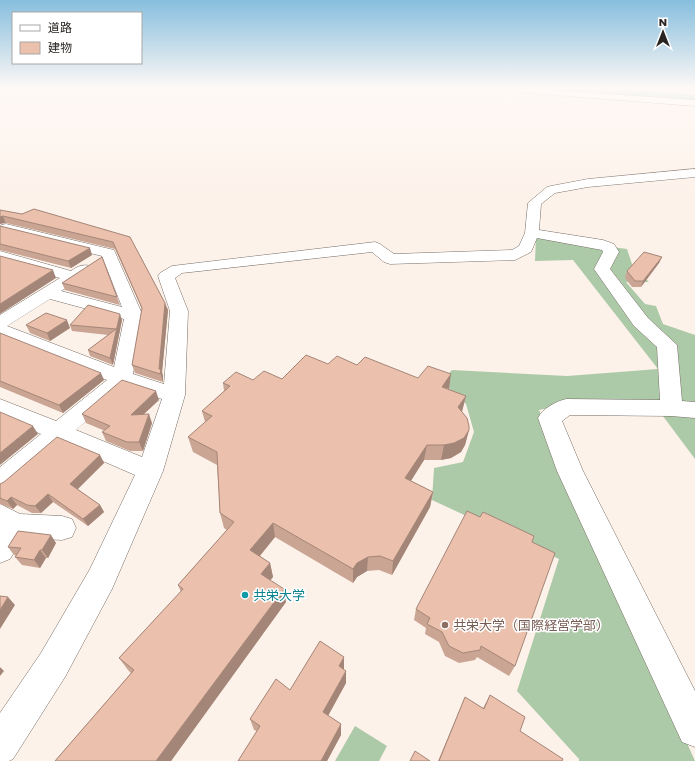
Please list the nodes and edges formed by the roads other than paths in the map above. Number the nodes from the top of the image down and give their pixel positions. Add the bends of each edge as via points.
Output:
1 (695, 173) edge
2 (6, 228) edge
3 (532, 233) junction
4 (27, 234) junction
5 (0, 248) edge
6 (109, 253) junction
7 (0, 256) edge
8 (74, 276) junction
9 (47, 293) junction
10 (134, 316) junction
11 (0, 323) edge
12 (0, 330) edge
13 (122, 378) junction
14 (174, 395) junction
15 (0, 407) edge
16 (683, 409) edge
17 (58, 433) junction
18 (150, 471) junction
19 (0, 482) edge
20 (8, 521) edge
21 (62, 528) dead end
22 (0, 550) edge
23 (695, 729) edge
24 (0, 746) edge

1 - 3 street via 588,183 551,190 535,203
2 - 4 street
3 - 14 street via 526,249 515,255 390,259 375,247 178,269 166,276 179,311
3 - 16 street via 609,247 611,252 602,269 641,322 667,345
4 - 5 street
4 - 6 street
6 - 8 street
6 - 10 street
7 - 8 street
8 - 9 street
9 - 10 street
9 - 11 street
10 - 13 street
12 - 13 street
13 - 14 street
13 - 17 street
14 - 18 street
15 - 17 street
16 - 23 street via 566,408 550,418 570,471
17 - 18 street
17 - 19 street
18 - 24 street via 101,579 53,665
20 - 21 street
20 - 22 street

